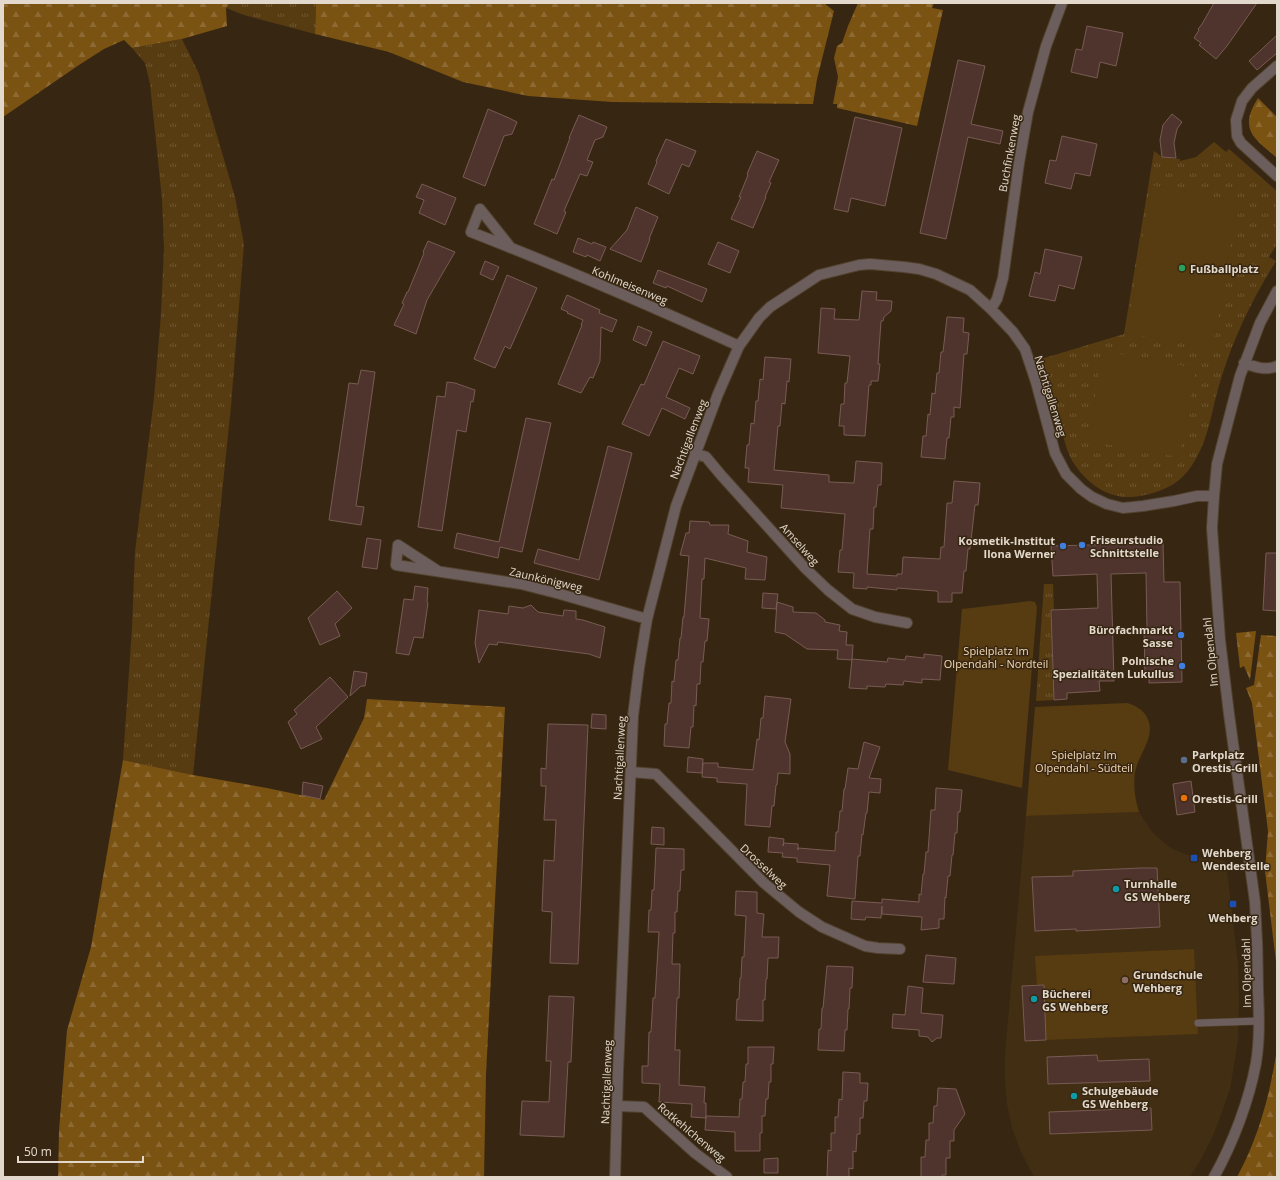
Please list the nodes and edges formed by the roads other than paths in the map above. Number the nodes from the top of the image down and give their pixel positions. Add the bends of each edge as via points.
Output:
1 (1062, 3) edge
2 (1277, 66) edge
3 (1277, 176) edge
4 (511, 248) dead end
5 (1277, 291) edge
6 (991, 309) junction
7 (739, 346) junction
8 (1244, 364) junction
9 (1277, 366) edge
10 (695, 453) junction
11 (1214, 496) junction
12 (438, 571) dead end
13 (648, 619) junction
14 (907, 623) dead end
15 (631, 772) junction
16 (900, 949) dead end
17 (1259, 1021) junction
18 (1198, 1023) dead end
19 (617, 1106) junction
20 (615, 1177) edge
21 (727, 1177) edge
22 (1214, 1177) edge

1 - 6 street, Buchfinkenweg via 1046,46 1028,112 1003,278
2 - 3 street via 1252,88 1242,101 1236,120 1237,136 1241,143
4 - 7 street, Kohlmeisenweg
5 - 8 street, Im Olpendahl via 1260,323
6 - 7 street, Nachtigallenweg via 970,290 936,274 904,267 859,265 819,275 770,307
6 - 11 street, Nachtigallenweg via 1013,332 1024,349 1056,453 1066,474 1081,489 1107,504 1123,508 1197,496
7 - 10 street, Nachtigallenweg
8 - 9 street via 1260,368
8 - 11 street, Im Olpendahl via 1217,464
10 - 13 street, Nachtigallenweg via 676,506
10 - 14 street, Amselweg via 706,457 805,568 852,609 875,617
11 - 17 street, Im Olpendahl via 1212,528 1220,640 1255,902
12 - 13 street, Zaunkönigweg via 522,584
13 - 15 street, Nachtigallenweg via 633,716
15 - 16 street, Drosselweg via 656,774 752,872 799,912 822,927 865,946
15 - 19 street, Nachtigallenweg
17 - 18 lane, Im Olpendahl
17 - 22 street, Im Olpendahl via 1256,1062 1246,1101
19 - 20 street, Nachtigallenweg
19 - 21 street, Rotkehlchenweg via 644,1107 695,1153

